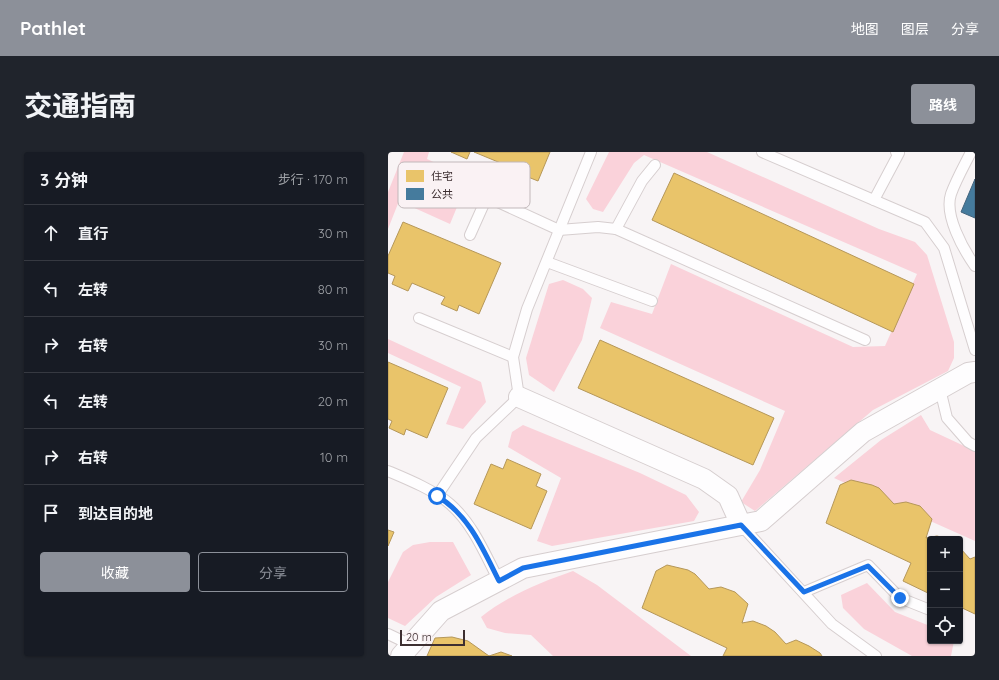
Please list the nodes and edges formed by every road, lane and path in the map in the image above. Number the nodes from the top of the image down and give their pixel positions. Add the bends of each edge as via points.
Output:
1 (591, 152) edge
2 (762, 152) edge
3 (896, 152) edge
4 (971, 152) edge
5 (655, 165) dead end
6 (874, 200) junction
7 (482, 208) edge
8 (511, 208) edge
9 (616, 229) junction
10 (559, 230) junction
11 (470, 235) dead end
12 (546, 262) junction
13 (975, 266) edge
14 (652, 301) dead end
15 (419, 318) dead end
16 (865, 340) dead end
17 (975, 350) edge
18 (513, 357) junction
19 (975, 372) edge
20 (940, 389) junction
21 (519, 397) junction
22 (975, 446) edge
23 (388, 471) edge
24 (437, 496) junction
25 (741, 525) junction
26 (499, 581) junction
27 (804, 592) junction
28 (927, 609) edge
29 (388, 634) edge
30 (406, 650) edge
31 (876, 656) edge

1 - 10 lane
2 - 6 lane
3 - 6 lane via 899,153
4 - 13 lane via 950,196 952,224 966,254
5 - 9 lane via 642,180
6 - 17 lane via 925,222 944,248
7 - 11 lane
8 - 10 lane
9 - 10 lane via 598,227
9 - 16 lane
10 - 12 lane
12 - 14 lane
12 - 18 lane via 527,309
15 - 18 lane
18 - 21 lane
19 - 20 street via 968,373
20 - 22 lane via 947,418 968,442
20 - 25 street via 863,432 761,521
21 - 24 lane via 476,438
21 - 25 street via 704,479 728,496
23 - 24 lane via 414,482
24 - 26 lane via 450,504 475,533
25 - 26 street via 523,568
25 - 27 lane
26 - 30 street via 441,611
27 - 28 lane via 868,566 900,598
27 - 31 lane via 832,624
29 - 30 lane

